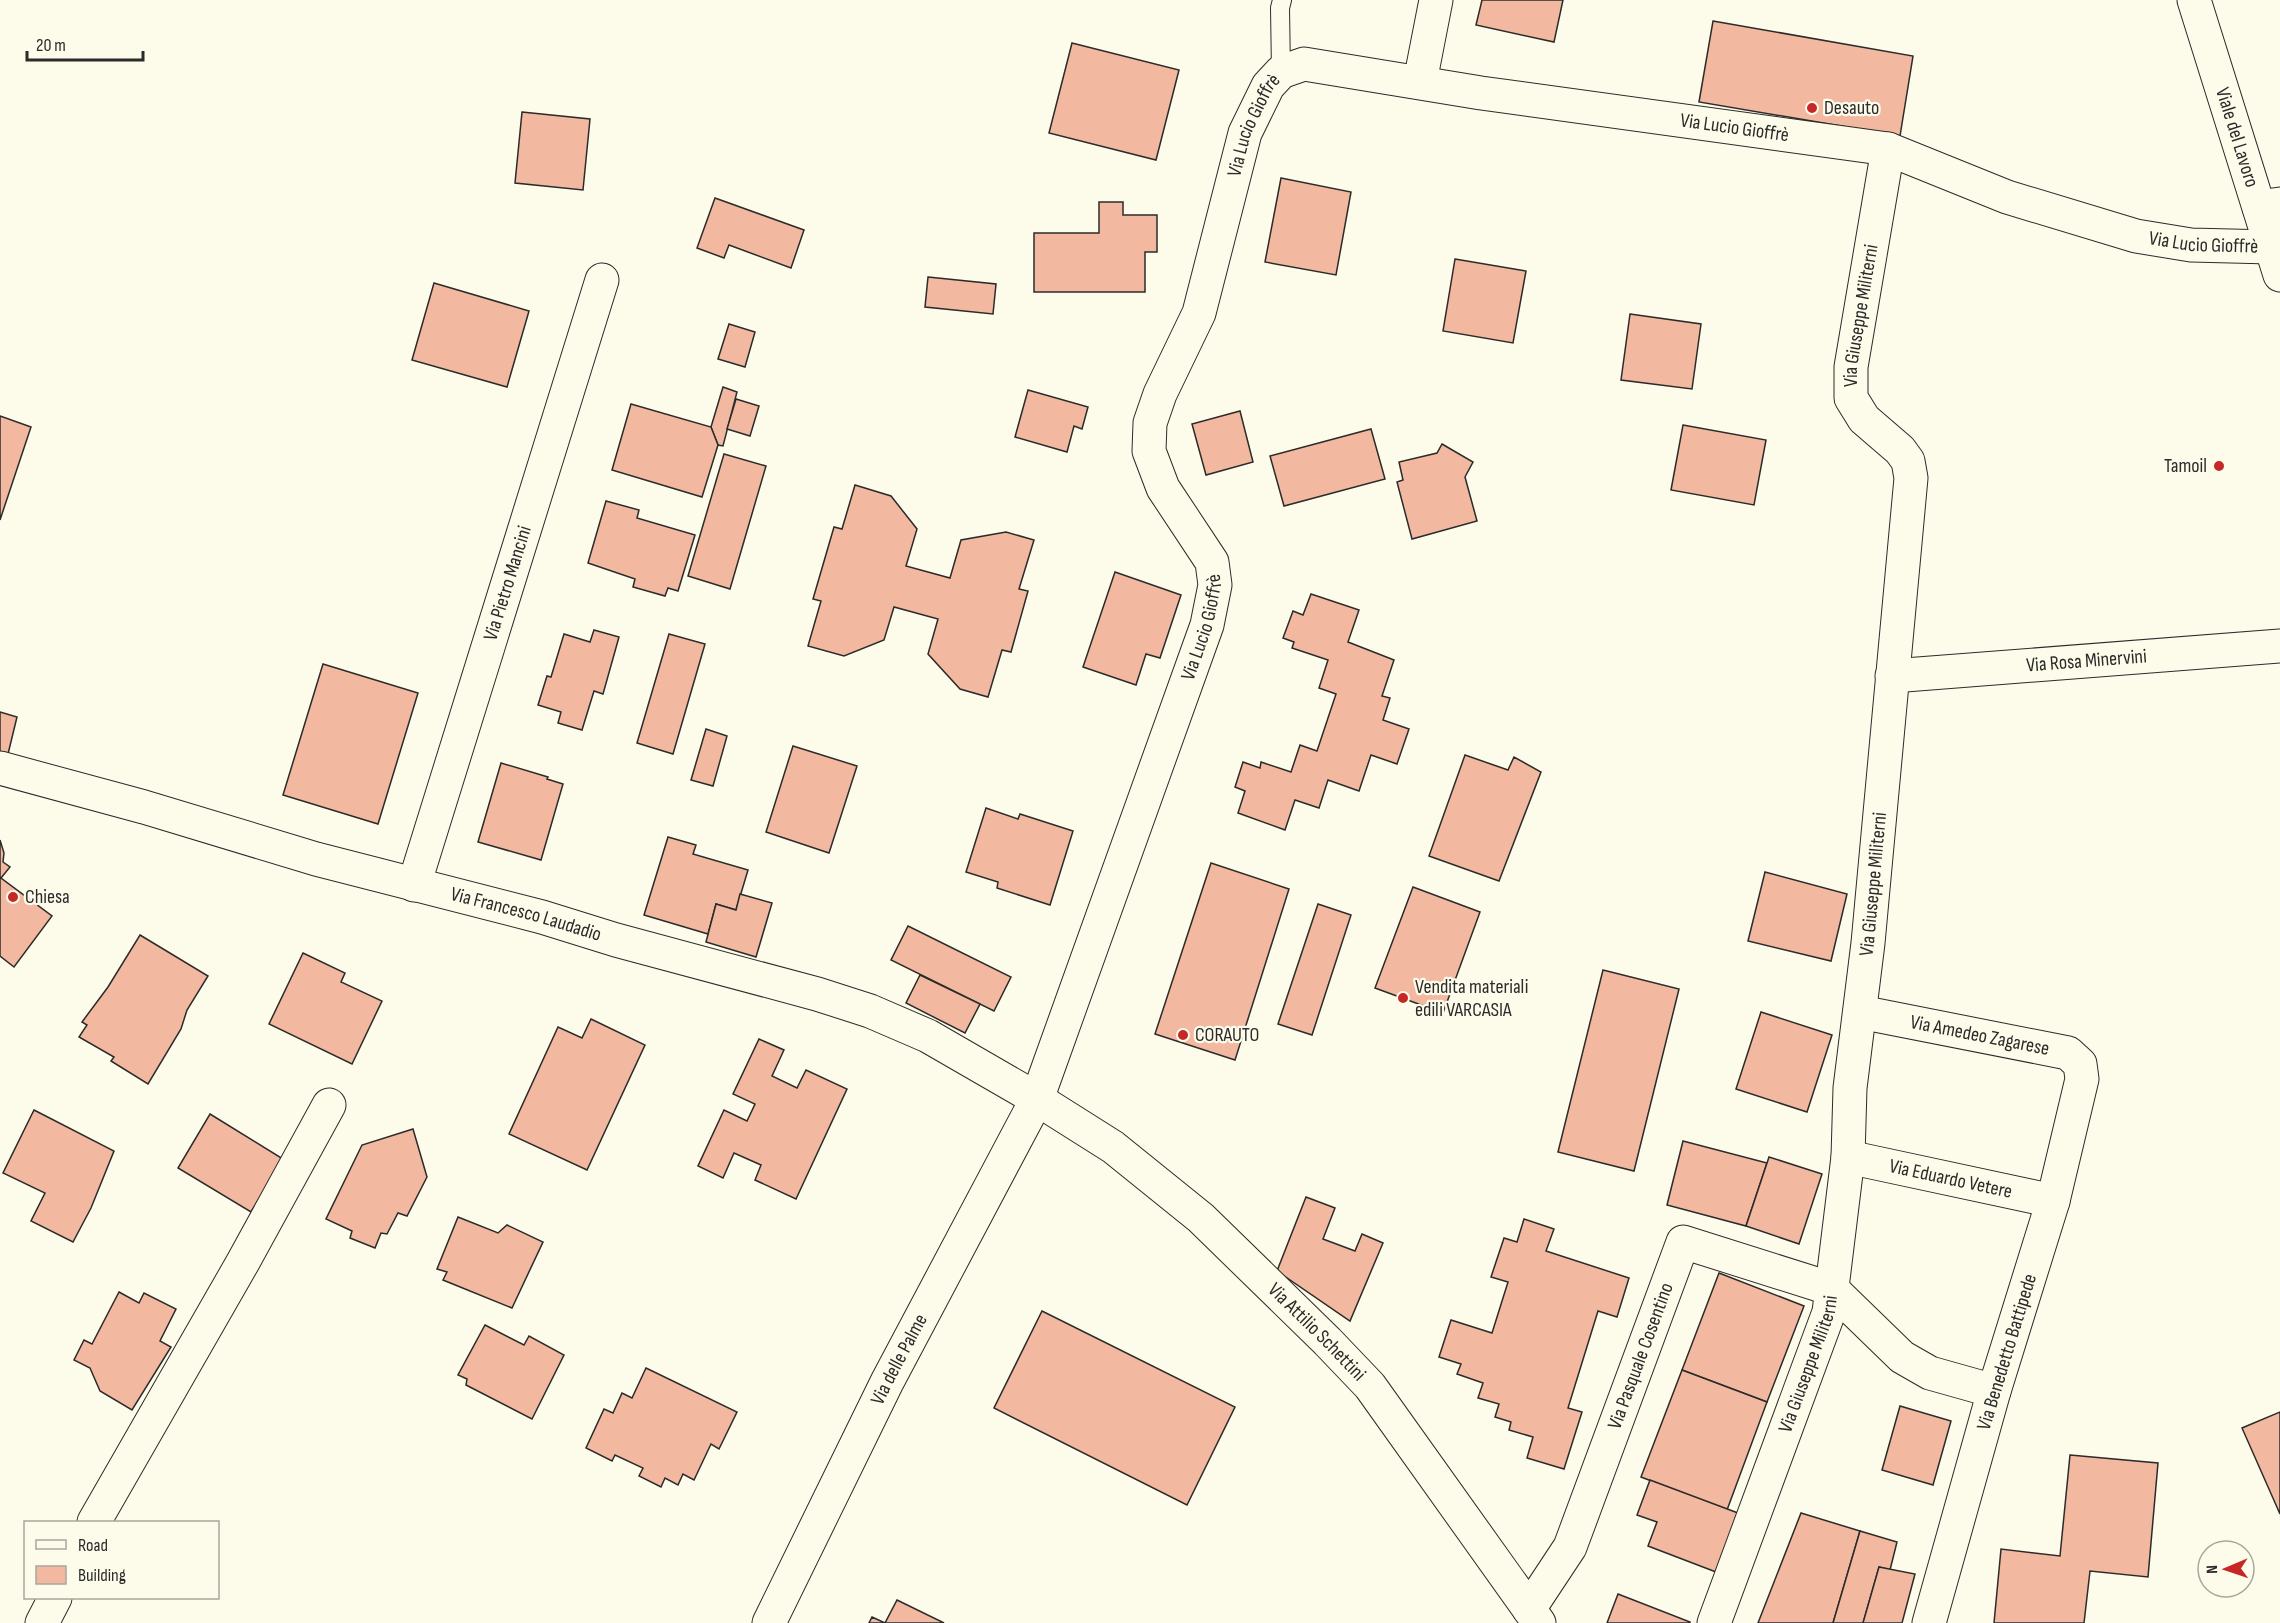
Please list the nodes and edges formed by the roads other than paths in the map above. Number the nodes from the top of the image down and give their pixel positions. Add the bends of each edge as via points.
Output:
1 (1282, 0) edge
2 (1436, 0) edge
3 (2194, 0) edge
4 (1281, 72) junction
5 (1420, 82) junction
6 (1888, 149) junction
7 (2269, 206) edge
8 (2276, 261) edge
9 (602, 280) dead end
10 (2280, 646) edge
11 (1892, 676) junction
12 (0, 768) edge
13 (414, 885) junction
14 (1860, 1012) junction
15 (2082, 1079) joint
16 (1036, 1099) junction
17 (329, 1105) dead end
18 (1848, 1157) junction
19 (2053, 1201) junction
20 (1832, 1289) junction
21 (1994, 1391) junction
22 (95, 1521) edge
23 (54, 1599) edge
24 (1534, 1616) edge
25 (42, 1623) edge
26 (769, 1623) edge
27 (1714, 1623) edge
28 (1929, 1623) edge

1 - 4 lane
2 - 5 street
3 - 7 street, Viale del Lavoro
4 - 5 street, Via Lucio Gioffrè via 1304,64
4 - 16 street, Via Lucio Gioffrè via 1268,87 1245,133 1199,313 1150,423 1149,451 1163,488 1212,562 1215,585 1207,625
5 - 6 street, Via Lucio Gioffrè
6 - 8 street, Via Lucio Gioffrè via 2007,197 2136,236
6 - 11 street, Via Giuseppe Militerni via 1851,367 1851,398 1864,419 1900,450 1908,461 1911,478
7 - 8 street, Viale del Lavoro
9 - 13 street, Via Pietro Mancini
10 - 11 street, Via Rosa Minervini
11 - 14 street, Via Giuseppe Militerni
12 - 13 street, Via Francesco Laudadio
13 - 16 street, Via Francesco Laudadio via 542,917 870,1011 928,1036
14 - 15 street, Via Amedeo Zagarese via 2068,1053 2080,1064
14 - 18 street, Via Giuseppe Militerni via 1850,1088
15 - 19 street, Via Benedetto Battipede
16 - 24 street, Via Attilio Schettini via 1113,1147 1201,1218 1327,1341 1370,1386
16 - 26 street, Via delle Palme via 886,1382
17 - 22 street
18 - 19 street, Via Eduardo Vetere
18 - 20 street, Via Giuseppe Militerni
19 - 21 street, Via Benedetto Battipede
20 - 21 street via 1902,1357 1930,1373
20 - 24 street, Via Pasquale Cosentino via 1683,1242 1570,1547
20 - 27 street, Via Giuseppe Militerni via 1829,1312
21 - 28 street, Via Benedetto Battipede
23 - 25 street

